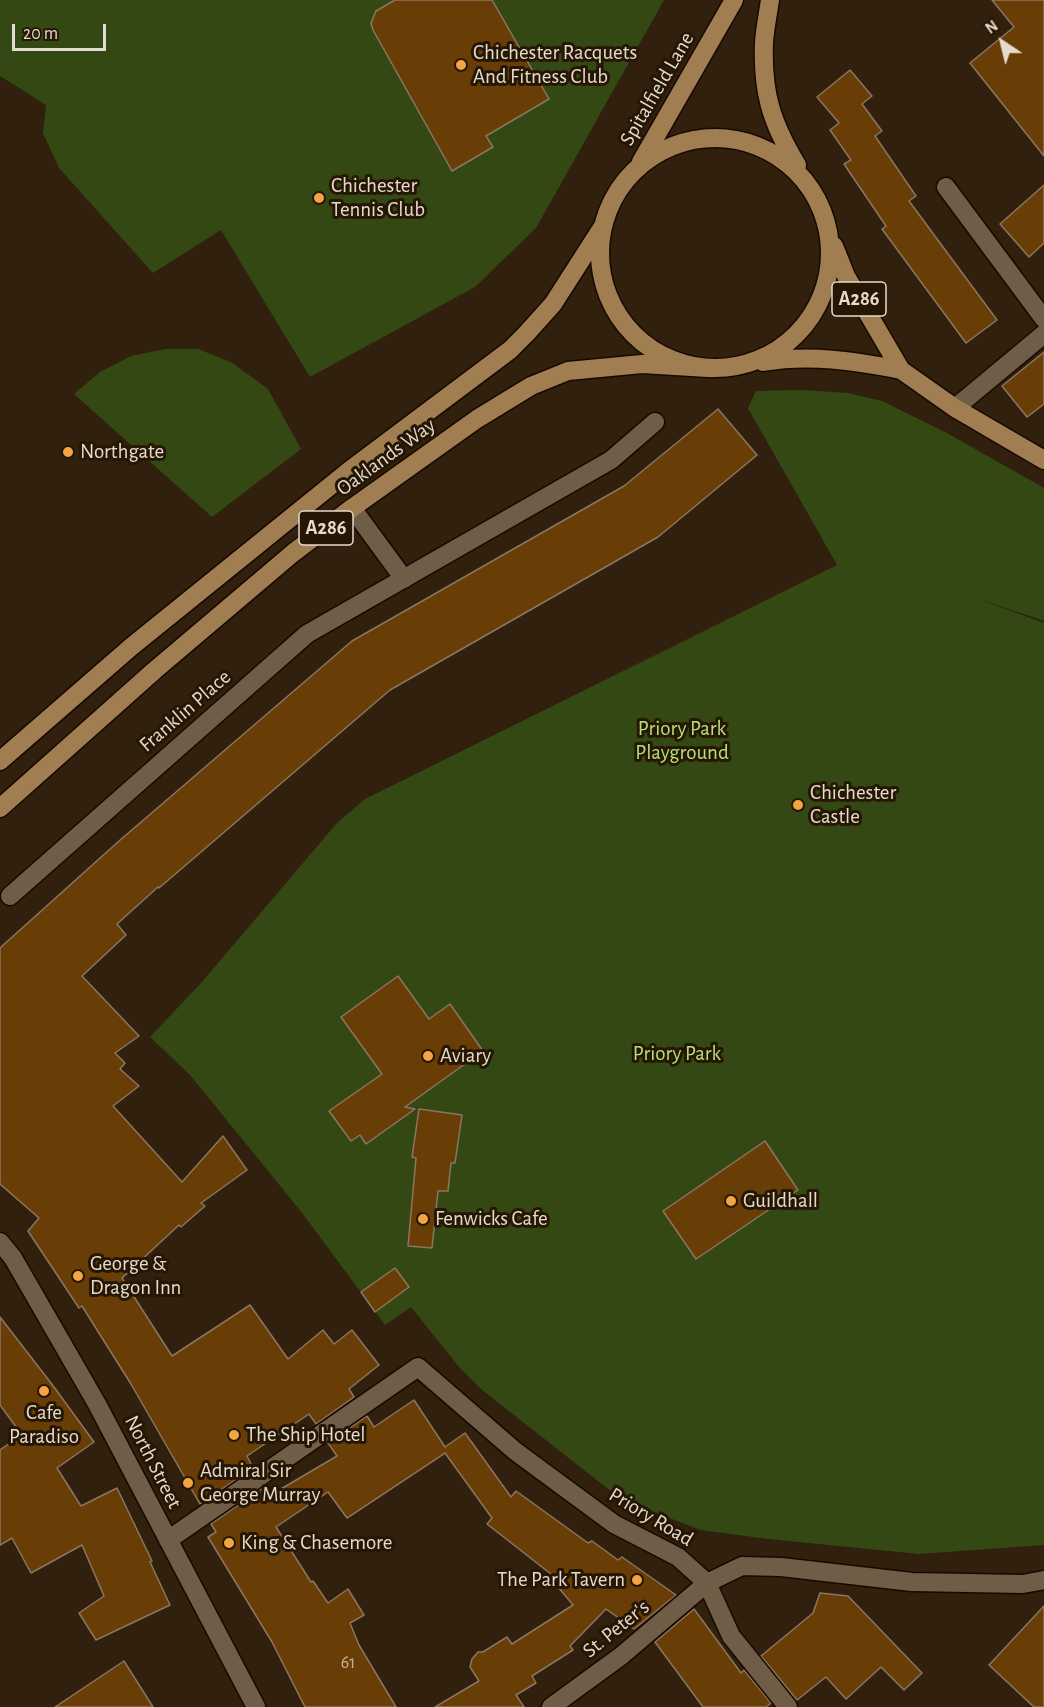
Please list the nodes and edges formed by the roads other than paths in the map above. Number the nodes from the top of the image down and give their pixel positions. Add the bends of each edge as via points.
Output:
1 (734, 0) edge
2 (770, 0) edge
3 (637, 168) junction
4 (811, 187) junction
5 (946, 187) dead end
6 (827, 224) junction
7 (603, 226) junction
8 (1044, 319) edge
9 (1044, 334) edge
10 (745, 365) junction
11 (708, 368) junction
12 (901, 370) junction
13 (954, 408) junction
14 (655, 422) dead end
15 (1044, 460) edge
16 (352, 508) junction
17 (404, 579) junction
18 (0, 761) edge
19 (0, 808) edge
20 (10, 896) dead end
21 (0, 1242) edge
22 (7, 1265) edge
23 (168, 1540) junction
24 (1044, 1581) edge
25 (707, 1583) junction
26 (256, 1707) edge
27 (551, 1707) edge
28 (788, 1707) edge

1 - 3 main road, Spitalfield Lane
2 - 4 main road via 764,40 766,91 777,130
3 - 4 main road via 685,142 706,138 739,140 779,156
3 - 7 main road via 616,195
4 - 6 main road
5 - 8 street
6 - 10 main road via 830,269 813,315 789,343
6 - 12 main road, A286 via 846,276
7 - 11 main road via 601,268 609,299 619,317 648,348 677,362
7 - 18 main road, Oaklands Way / A286 via 553,304 510,350 332,484 131,647
9 - 13 street
10 - 11 main road
10 - 12 main road, A286 via 799,357
11 - 16 main road, Oaklands Way / A286 via 633,364 568,371 550,377 477,419
12 - 13 main road, A286
13 - 15 main road, A286
14 - 17 street, Franklin Place via 610,460
16 - 17 street
16 - 19 main road, Oaklands Way / A286 via 244,593
17 - 20 street, Franklin Place via 307,634
21 - 22 street, North Street
22 - 23 street, North Street via 97,1404
23 - 25 street, Priory Road via 418,1366 524,1457 614,1524 678,1557
23 - 26 street, North Street
24 - 25 street via 912,1582 742,1566
25 - 27 street, St. Peter's via 621,1656
25 - 28 street via 731,1636

